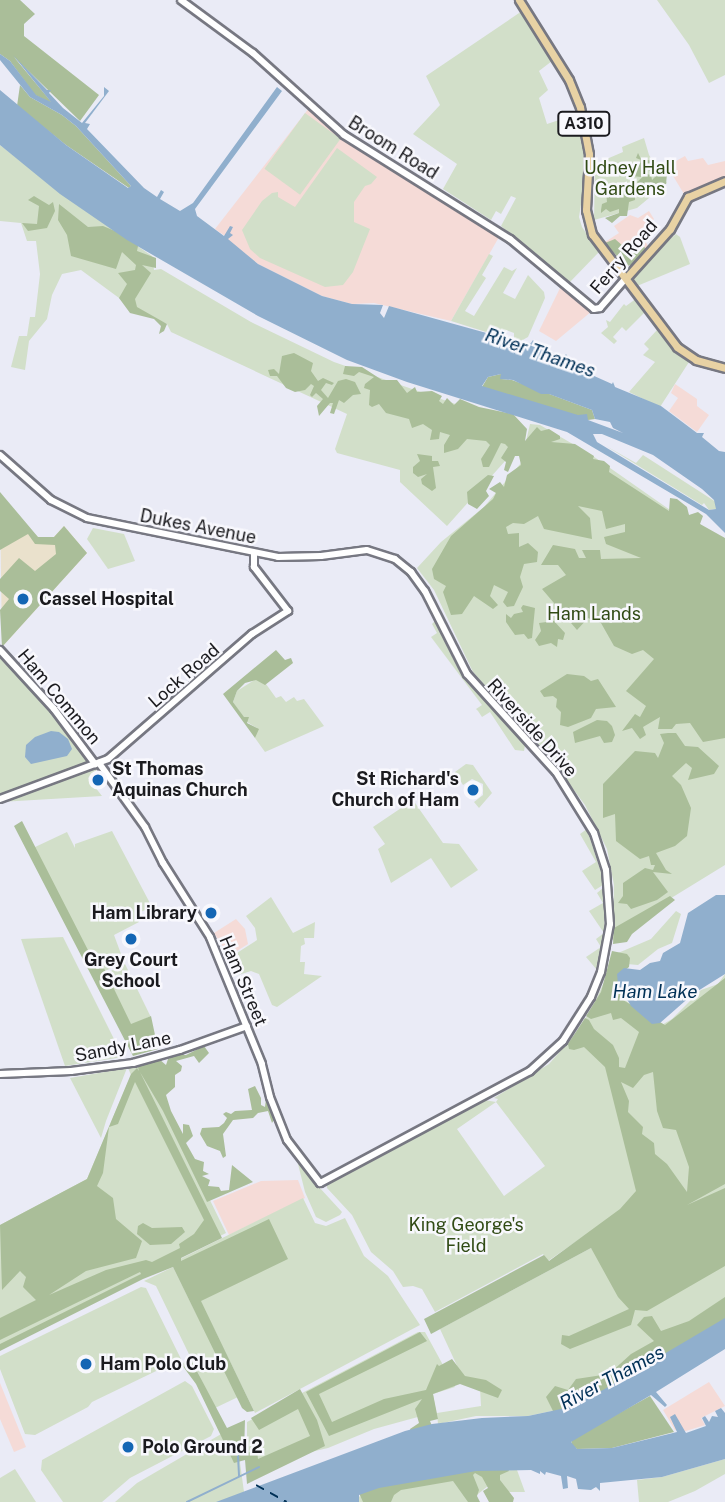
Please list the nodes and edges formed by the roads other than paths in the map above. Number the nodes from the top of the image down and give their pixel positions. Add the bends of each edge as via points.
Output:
1 (181, 0) edge
2 (519, 0) edge
3 (725, 181) edge
4 (617, 267) junction
5 (635, 268) junction
6 (626, 278) junction
7 (597, 309) joint
8 (725, 368) edge
9 (0, 455) edge
10 (254, 552) junction
11 (408, 569) joint
12 (0, 650) edge
13 (97, 764) junction
14 (0, 799) edge
15 (247, 1026) junction
16 (0, 1074) edge
17 (320, 1183) joint

1 - 7 street, Broom Road via 253,53 353,142 508,237
2 - 4 main road, A310 via 576,95 589,154 587,219 596,242
3 - 5 main road, Ferry Road via 688,197 673,224
4 - 5 main road
4 - 6 main road, A310
5 - 6 main road, Ferry Road
6 - 7 street, Ferry Road
6 - 8 main road, A310 via 681,351
9 - 10 street, Dukes Avenue via 51,500 81,516
10 - 11 street, Dukes Avenue via 286,557 367,550 395,559
10 - 13 street, Lock Road via 253,565 288,611 252,634 123,748
11 - 17 street, Riverside Drive via 425,591 467,674 556,772 585,814 606,870 609,936 591,997 568,1034 545,1059 513,1083
12 - 13 street, Ham Common
13 - 14 street, Ham Common
13 - 15 street, Ham Street via 145,827 210,937
15 - 16 street, Sandy Lane via 133,1063
15 - 17 street, Ham Street via 288,1140

